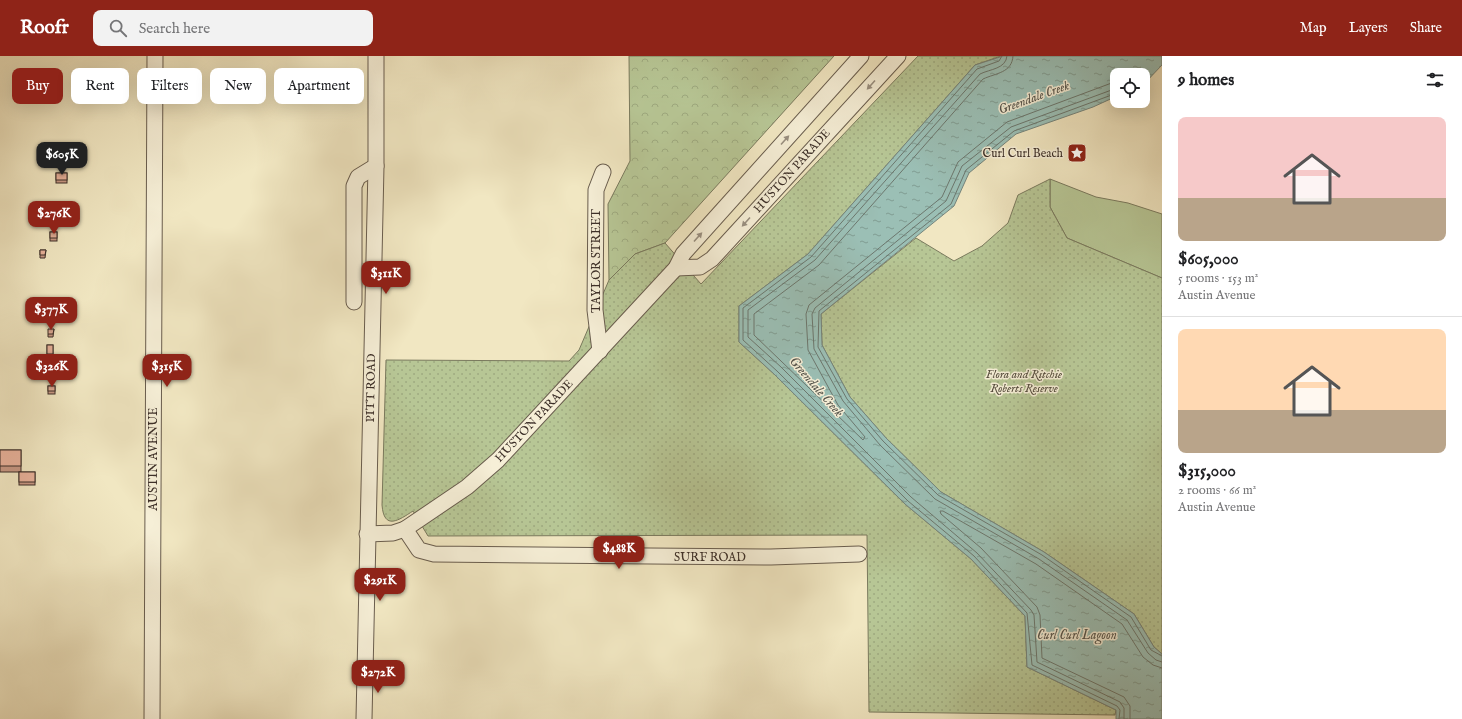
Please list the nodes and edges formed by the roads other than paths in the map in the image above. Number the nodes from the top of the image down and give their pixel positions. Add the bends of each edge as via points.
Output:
1 (155, 56) edge
2 (376, 56) edge
3 (861, 56) edge
4 (898, 56) edge
5 (376, 166) junction
6 (603, 172) dead end
7 (676, 268) junction
8 (354, 302) dead end
9 (600, 350) junction
10 (405, 529) junction
11 (367, 534) junction
12 (859, 554) dead end
13 (152, 719) edge
14 (364, 719) edge

1 - 13 street, AUSTIN AVENUE
2 - 5 street, PITT ROAD
7 -> 3 street, HUSTON PARADE via 683,254
4 -> 7 street, HUSTON PARADE via 712,258 700,267
5 - 8 street via 358,177 354,186
5 - 11 street, PITT ROAD
6 - 9 street, TAYLOR STREET via 596,190 595,310
7 - 9 street, HUSTON PARADE
9 - 10 street, HUSTON PARADE via 483,474
10 - 11 street, HUSTON PARADE via 388,534
10 - 12 street, SURF ROAD via 419,550 424,553 448,555 771,557
11 - 14 street, PITT ROAD

